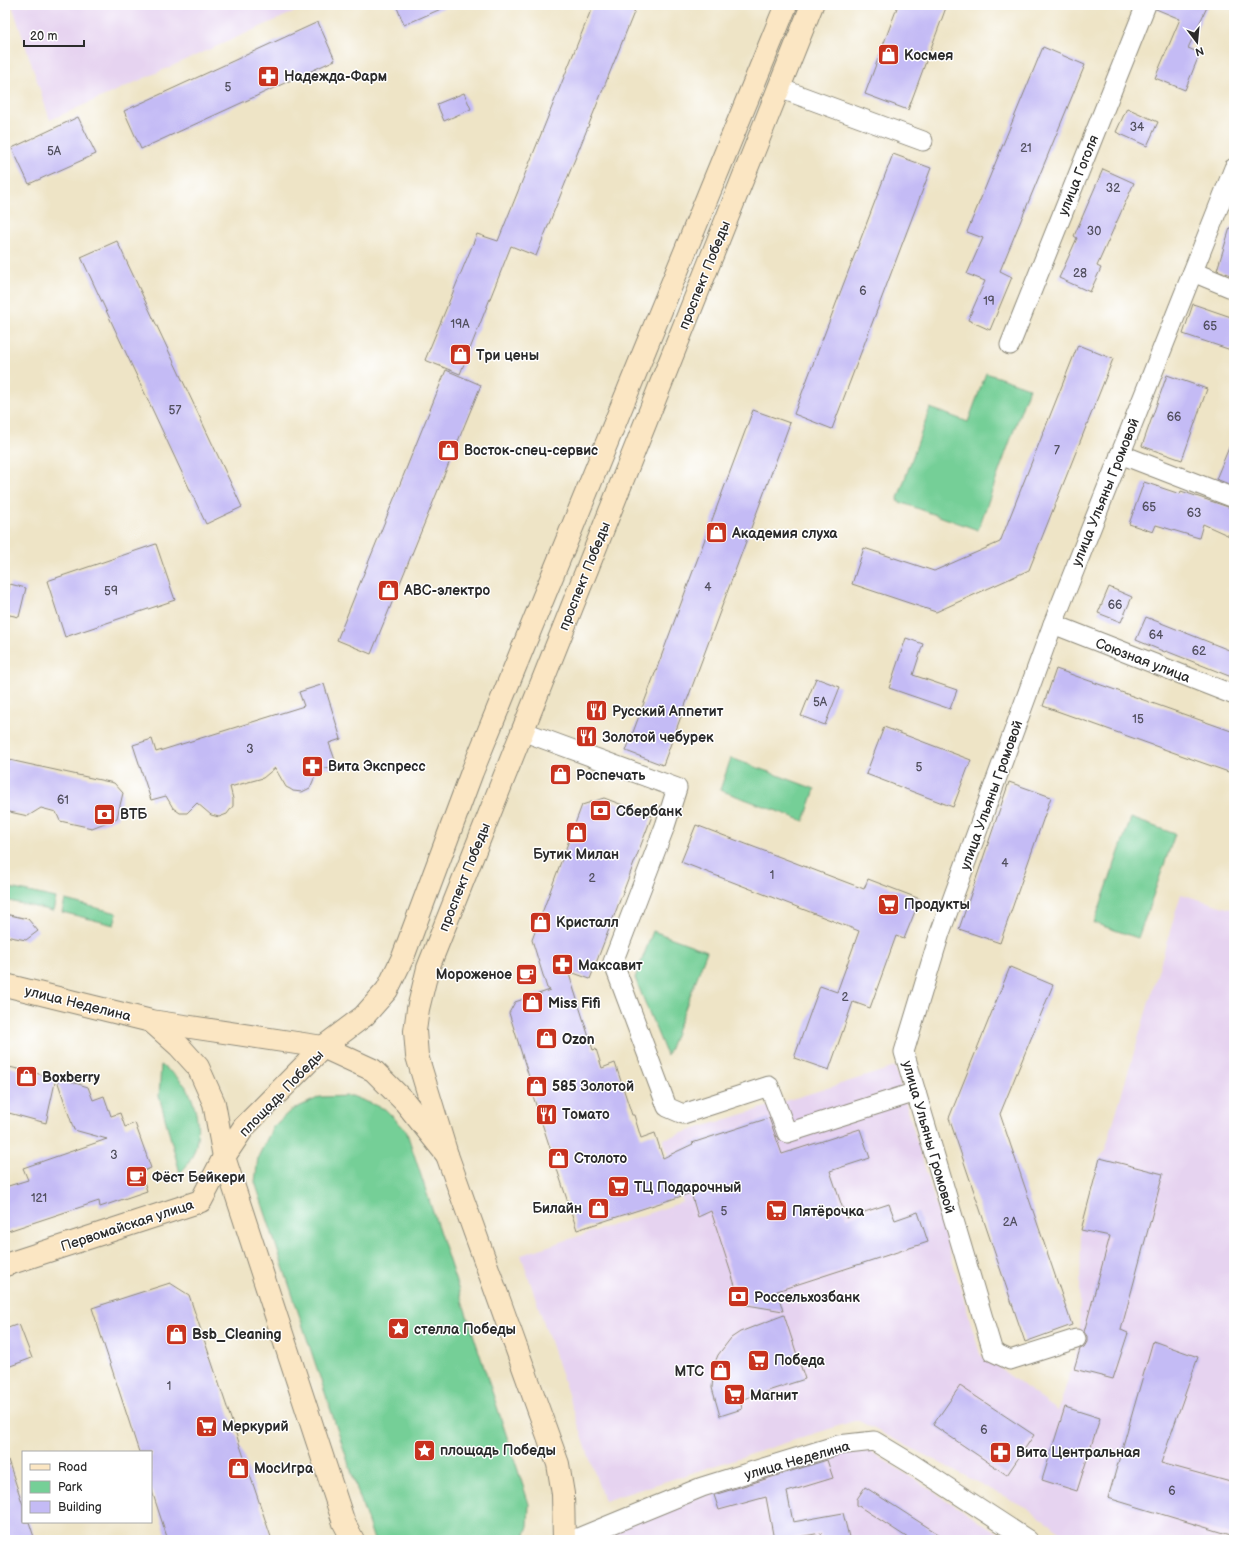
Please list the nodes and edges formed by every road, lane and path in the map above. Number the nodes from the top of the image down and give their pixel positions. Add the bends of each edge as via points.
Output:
1 (786, 5) edge
2 (812, 5) edge
3 (1146, 5) edge
4 (779, 88) junction
5 (923, 141) dead end
6 (1234, 168) edge
7 (1193, 272) junction
8 (1234, 289) edge
9 (1010, 345) dead end
10 (1120, 454) junction
11 (1234, 498) edge
12 (1053, 624) junction
13 (1234, 695) edge
14 (522, 731) junction
15 (5, 985) edge
16 (151, 1021) junction
17 (323, 1047) junction
18 (916, 1092) junction
19 (447, 1155) junction
20 (224, 1157) junction
21 (5, 1265) edge
22 (1076, 1339) dead end
23 (353, 1540) edge
24 (564, 1540) edge
25 (572, 1540) edge
26 (1028, 1540) edge

1 - 17 main road, проспект Победы via 472,772 403,957 387,990 364,1016
2 - 4 main road, проспект Победы
3 - 9 street, улица Гоголя
4 - 5 street
4 - 14 main road, проспект Победы
6 - 7 street, улица Ульяны Громовой
7 - 8 street
7 - 10 street, улица Ульяны Громовой
10 - 11 street
10 - 12 street, улица Ульяны Громовой
12 - 13 street, Союзная улица
12 - 18 street, улица Ульяны Громовой via 940,933 904,1052
14 - 18 street via 677,788 613,962 666,1107 683,1114 769,1086 787,1133
14 - 19 main road, проспект Победы via 428,968 418,1009 415,1031 418,1056
15 - 16 main road, улица Неделина
16 - 17 main road, улица Неделина
16 - 20 main road via 198,1067 214,1103
17 - 19 main road, площадь Победы via 373,1070 405,1102
17 - 20 main road, площадь Победы via 244,1127
18 - 22 street, улица Ульяны Громовой via 993,1352 1010,1360
19 - 24 main road, площадь Победы via 558,1464 563,1494
20 - 21 main road, Первомайская улица via 201,1200
20 - 23 main road via 344,1523
25 - 26 street, улица Неделина via 702,1487 838,1445 874,1441

